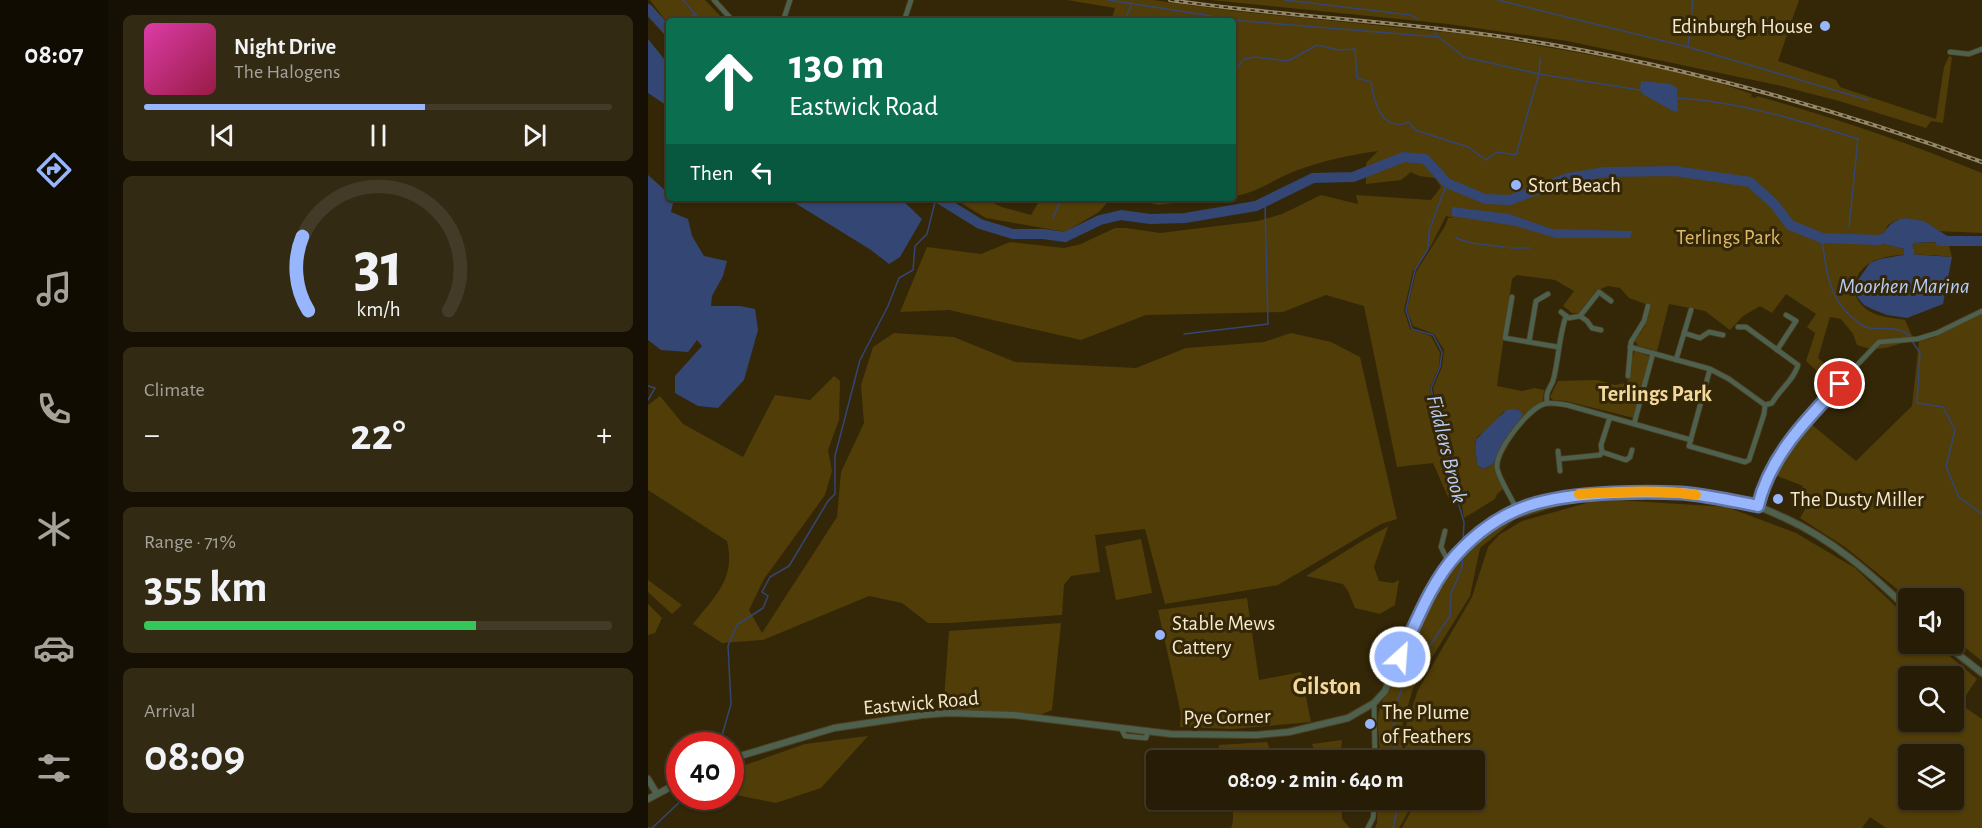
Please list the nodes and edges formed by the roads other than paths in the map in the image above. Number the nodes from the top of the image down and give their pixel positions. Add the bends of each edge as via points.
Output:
1 (714, 0) edge
2 (790, 0) edge
3 (911, 0) edge
4 (730, 18) edge
5 (784, 18) edge
6 (905, 18) edge
7 (1982, 49) edge
8 (1950, 52) dead end
9 (1548, 294) dead end
10 (1512, 297) dead end
11 (1611, 301) dead end
12 (1648, 306) dead end
13 (1691, 310) dead end
14 (1982, 311) edge
15 (1786, 315) dead end
16 (1580, 316) junction
17 (1738, 327) dead end
18 (1601, 330) dead end
19 (1684, 333) junction
20 (1724, 335) dead end
21 (1529, 342) junction
22 (1558, 347) junction
23 (1630, 347) junction
24 (1777, 350) junction
25 (1653, 353) junction
26 (1676, 360) junction
27 (1710, 369) junction
28 (1628, 376) dead end
29 (1547, 403) junction
30 (1765, 405) junction
31 (1610, 417) junction
32 (1634, 424) junction
33 (1690, 443) junction
34 (1632, 450) dead end
35 (1558, 451) dead end
36 (1602, 452) junction
37 (1558, 459) junction
38 (1560, 471) dead end
39 (1758, 506) junction
40 (1517, 510) junction
41 (1444, 531) dead end
42 (1449, 563) junction
43 (1898, 600) edge
44 (1957, 654) edge
45 (1982, 674) edge
46 (1374, 703) junction
47 (1120, 728) joint
48 (1375, 750) edge
49 (744, 755) edge
50 (648, 779) edge
51 (666, 789) edge
52 (657, 794) junction
53 (648, 799) edge
54 (1373, 810) edge
55 (1368, 828) edge

1 - 4 street
2 - 5 street
3 - 6 street
7 - 8 street via 1969,54
9 - 21 street via 1536,301
10 - 21 street via 1505,338
11 - 16 street via 1599,292
12 - 23 street
13 - 19 street
14 - 39 street via 1937,333 1879,342 1800,426 1774,465
15 - 24 street via 1796,321
16 - 18 street via 1592,328
16 - 22 street via 1569,318 1564,314
17 - 24 street via 1746,327
19 - 20 street via 1700,338 1709,332
19 - 26 street
21 - 22 street
22 - 29 street
23 - 25 street
23 - 28 street
24 - 30 street via 1798,365 1772,403
25 - 26 street
25 - 32 street
26 - 27 street
27 - 30 street
27 - 33 street
29 - 31 street
29 - 40 street via 1526,416 1498,459 1498,470
30 - 33 street via 1749,460 1745,462
31 - 32 street
31 - 36 street
32 - 33 street
34 - 36 street via 1626,460
35 - 37 street
36 - 37 street
37 - 38 street
39 - 40 street via 1683,493 1633,493 1564,496
39 - 43 street via 1817,534 1850,556
40 - 42 street, Pye Corner via 1485,528
41 - 42 street via 1441,547
42 - 46 street, Pye Corner via 1385,691
44 - 45 street
46 - 47 street, Pye Corner via 1348,718 1289,732 1171,734
46 - 48 street
47 - 49 street, Eastwick Road via 1014,715 922,715 834,728
50 - 52 street
51 - 52 street
52 - 53 street
54 - 55 street

